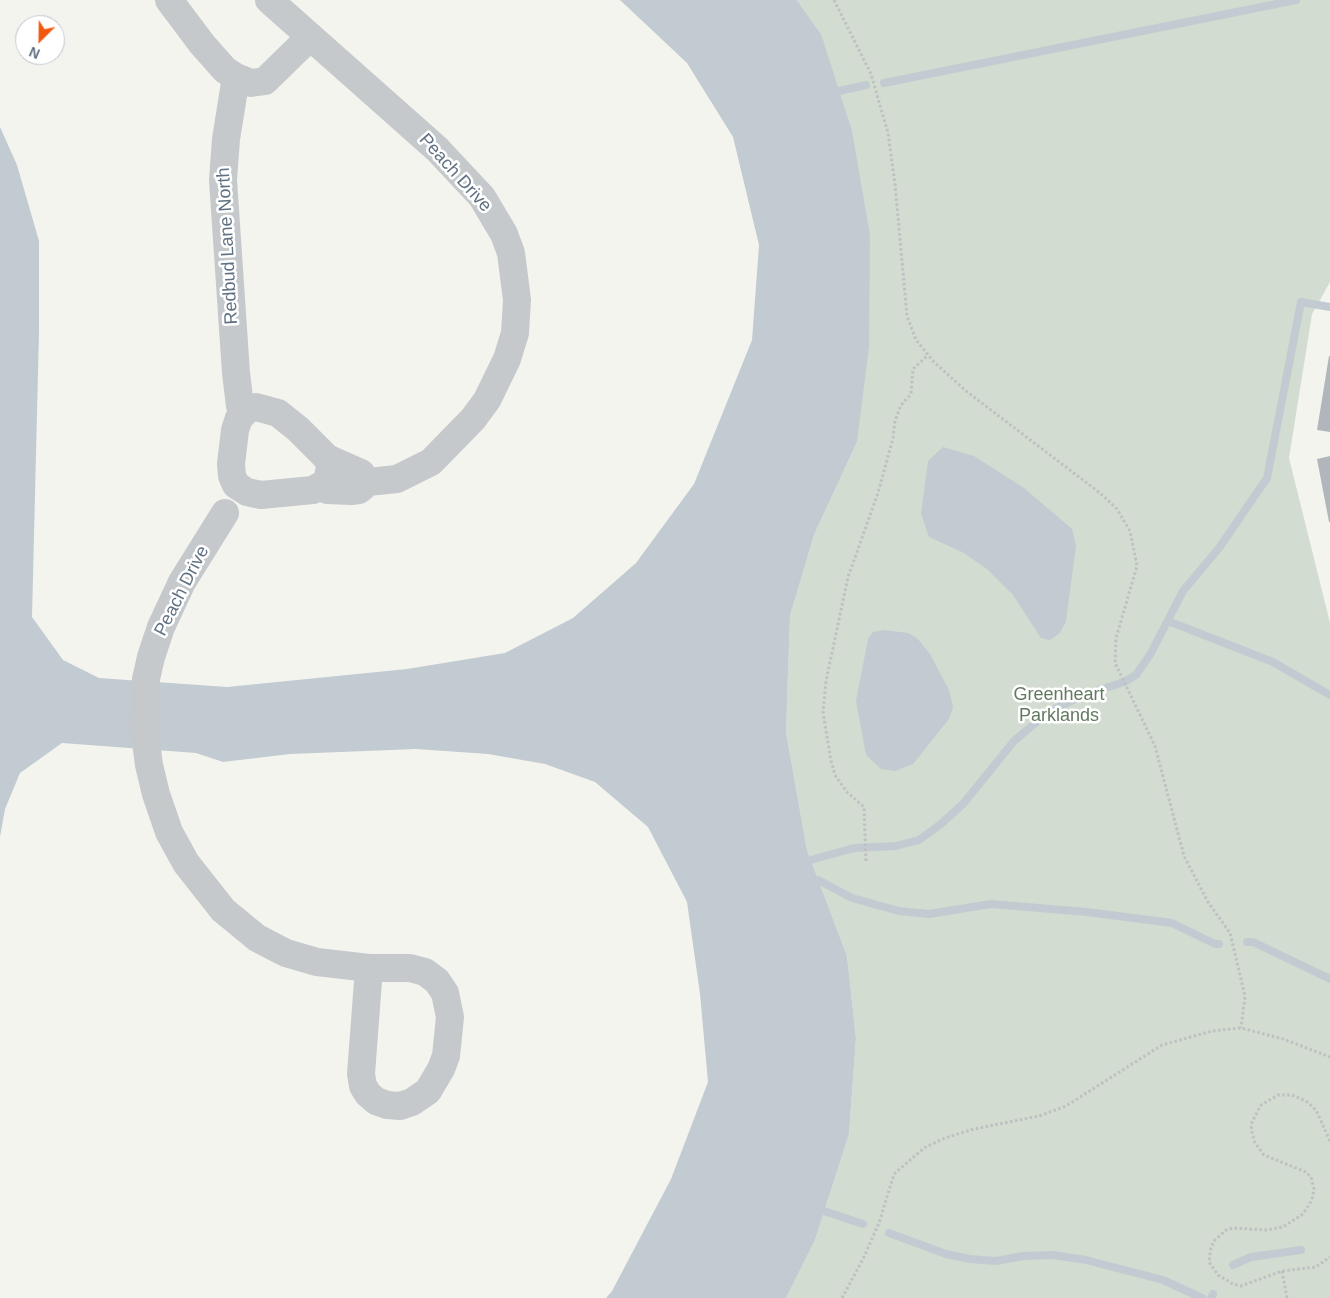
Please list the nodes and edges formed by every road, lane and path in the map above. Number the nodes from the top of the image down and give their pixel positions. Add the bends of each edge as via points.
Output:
1 (169, 0) edge
2 (270, 0) edge
3 (834, 0) edge
4 (310, 37) junction
5 (236, 78) junction
6 (928, 355) junction
7 (244, 414) junction
8 (327, 458) junction
9 (232, 476) junction
10 (368, 482) junction
11 (321, 487) junction
12 (254, 494) junction
13 (225, 513) junction
14 (866, 861) dead end
15 (369, 968) junction
16 (1241, 1028) junction
17 (1330, 1057) edge
18 (1330, 1141) edge
19 (1330, 1257) edge
20 (1282, 1271) junction
21 (842, 1298) edge
22 (1287, 1298) edge

1 - 5 street via 202,44
2 - 4 street, Peach Drive
3 - 6 path via 872,74 888,133 907,316 916,340
4 - 5 street via 265,81 250,83
4 - 10 street, Peach Drive via 437,149 482,197 504,234 515,274 515,333 507,359 487,400 431,462 397,479
5 - 7 street, Redbud Lane North via 227,130 224,180 235,365
6 - 14 path via 913,369 911,394 901,405 895,421 878,493 848,577 826,681 823,712 831,761 835,774 864,807
6 - 16 path via 966,391 1100,493 1118,510 1130,531 1137,566 1116,638 1115,663 1155,746 1184,856 1208,902 1230,933 1245,996
7 - 8 street via 256,407 278,413
7 - 9 street, Peach Drive via 239,418 232,446
8 - 10 street via 361,473
8 - 11 street via 329,478
9 - 12 street via 241,489
9 - 13 street, Peach Drive
10 - 11 street, Peach Drive via 359,490 351,491
11 - 12 street, Peach Drive
12 - 13 street via 247,505
13 - 15 street, Peach Drive via 186,575 150,657 144,727 148,765 156,794 176,848 209,894 234,921 286,953 331,965
15 - 15 street, Peach Drive via 410,968 425,972 437,981 447,1003 450,1031 442,1069 428,1091 400,1106 376,1100 363,1086 361,1074
16 - 17 path via 1283,1039
16 - 21 path via 1212,1031 1162,1044 1066,1106 1039,1116 955,1135 924,1148 894,1174 875,1232
18 - 20 path via 1316,1110 1306,1100 1292,1095 1272,1097 1254,1116 1251,1129 1258,1149 1271,1159 1306,1172 1314,1189 1312,1200 1303,1214 1283,1228 1226,1230 1211,1247 1209,1262 1218,1275 1241,1286
19 - 20 path via 1316,1267
20 - 22 path

